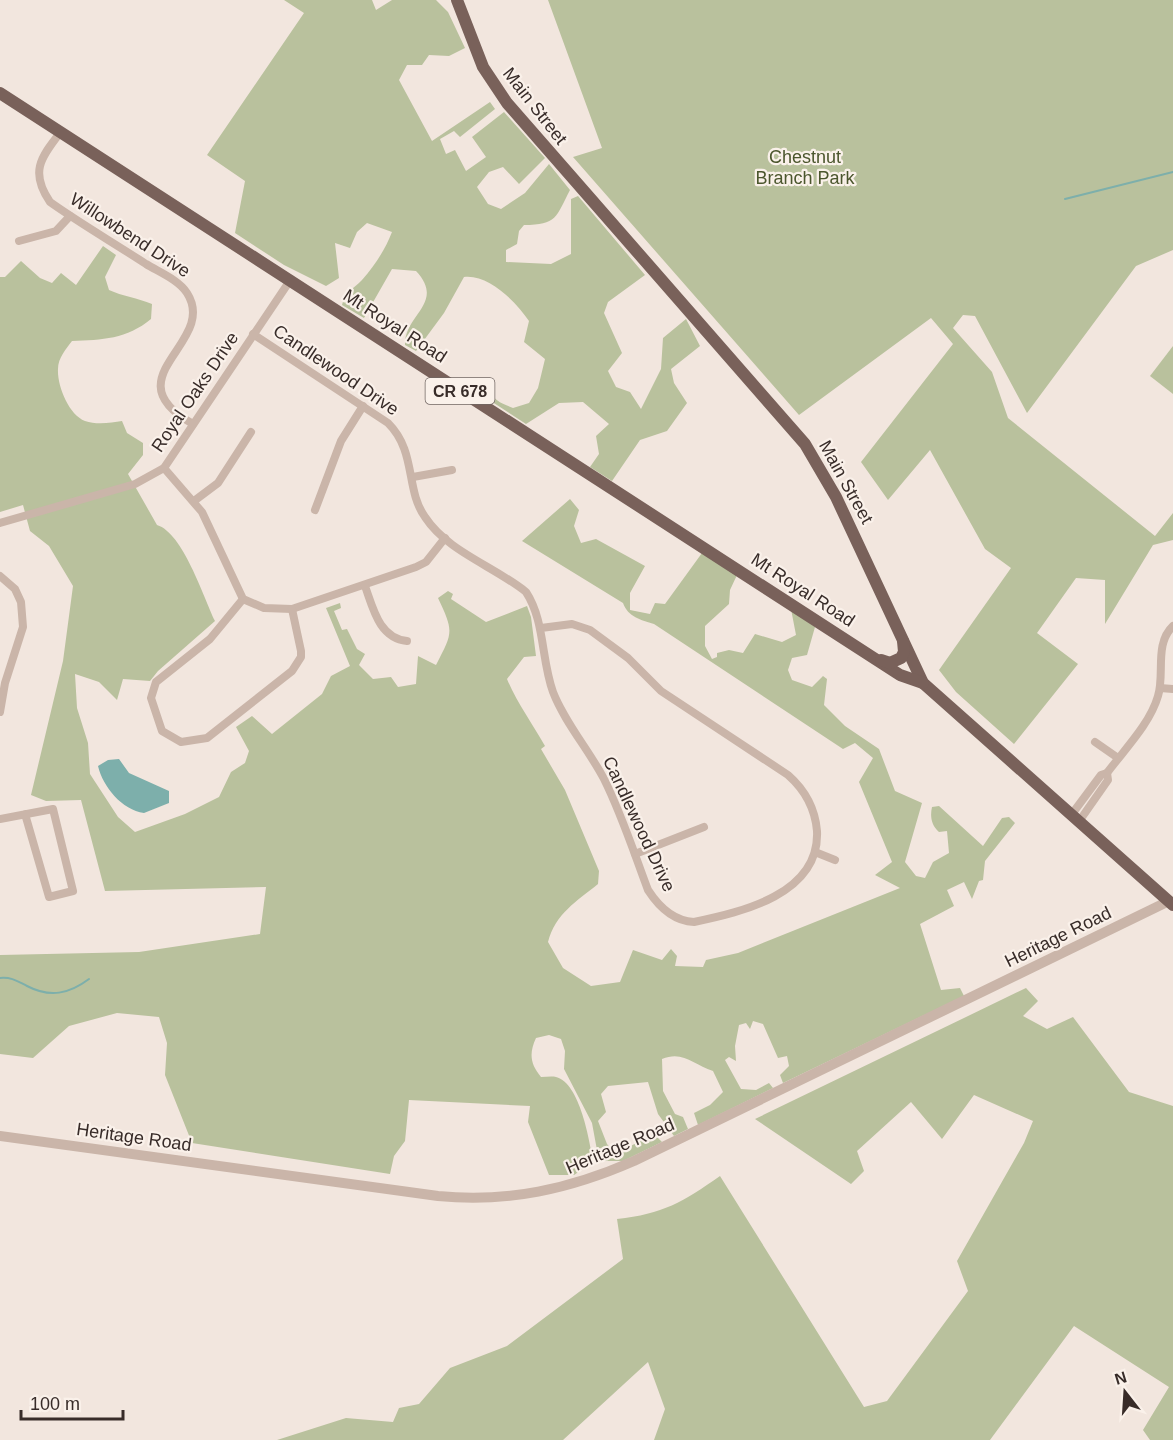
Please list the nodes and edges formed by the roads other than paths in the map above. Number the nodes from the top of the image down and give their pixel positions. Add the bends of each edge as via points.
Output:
1 (457, 0) edge
2 (0, 93) edge
3 (60, 133) junction
4 (70, 216) junction
5 (19, 241) dead end
6 (291, 279) junction
7 (253, 334) junction
8 (363, 406) junction
9 (193, 424) junction
10 (251, 432) dead end
11 (164, 468) junction
12 (452, 470) dead end
13 (413, 477) junction
14 (194, 501) junction
15 (315, 510) dead end
16 (0, 523) edge
17 (445, 538) junction
18 (0, 576) edge
19 (365, 586) junction
20 (243, 599) junction
21 (292, 609) junction
22 (898, 626) junction
23 (1173, 626) edge
24 (541, 628) junction
25 (407, 641) dead end
26 (874, 658) junction
27 (923, 683) junction
28 (1160, 688) junction
29 (1173, 689) edge
30 (0, 712) edge
31 (1095, 742) dead end
32 (1118, 758) junction
33 (25, 814) junction
34 (1076, 817) junction
35 (0, 819) edge
36 (704, 827) dead end
37 (815, 852) junction
38 (635, 854) junction
39 (835, 860) dead end
40 (1171, 903) edge
41 (0, 1136) edge

1 - 22 main road, Main Street via 483,67 507,103 805,444 827,477
2 - 3 main road, Mt Royal Road / CR 678
3 - 4 street, Willowbend Drive via 41,160 39,180 50,201
3 - 6 main road, Mt Royal Road / CR 678
4 - 5 street via 56,231
4 - 9 street, Willowbend Drive via 185,290 193,319 184,341 162,372 161,383 169,407
6 - 7 street, Royal Oaks Drive
6 - 26 main road, Mt Royal Road / CR 678
7 - 8 street, Candlewood Drive
7 - 9 street, Royal Oaks Drive
8 - 13 street, Candlewood Drive via 395,430 407,452
8 - 15 street via 341,441
9 - 11 street, Royal Oaks Drive
10 - 14 street via 218,483
11 - 14 street
11 - 16 street, Royal Oaks Drive via 135,484
12 - 13 street
13 - 17 street, Candlewood Drive via 422,513
14 - 20 street
17 - 19 street via 426,562
17 - 24 street, Candlewood Drive via 526,592
18 - 30 street via 15,589 21,602 23,627
19 - 21 street
19 - 25 street via 384,630
20 - 21 street via 264,609
20 - 21 street via 210,639 156,682 151,698 153,711 162,731 171,738 181,742 207,738 292,671 301,657
22 - 26 main road via 904,645 901,658 890,663
22 - 27 main road, Main Street
23 - 28 street via 1162,644
24 - 37 street via 572,624 590,630 628,658 661,691 788,775 802,787 814,812
24 - 38 street, Candlewood Drive via 542,649 554,694 604,778
26 - 27 main road, Mt Royal Road / CR 678 via 904,677
27 - 34 main road, Main Street
28 - 29 street
28 - 32 street via 1153,709
31 - 32 street
32 - 34 street via 1107,773 1108,780
33 - 33 street via 53,809 73,891 49,897
33 - 35 street
34 - 40 main road, Main Street
36 - 38 street
37 - 38 street, Candlewood Drive via 808,868 786,891 694,922 682,921 657,904
37 - 39 street
40 - 41 street, Heritage Road via 634,1161 580,1183 536,1194 480,1199 438,1196

